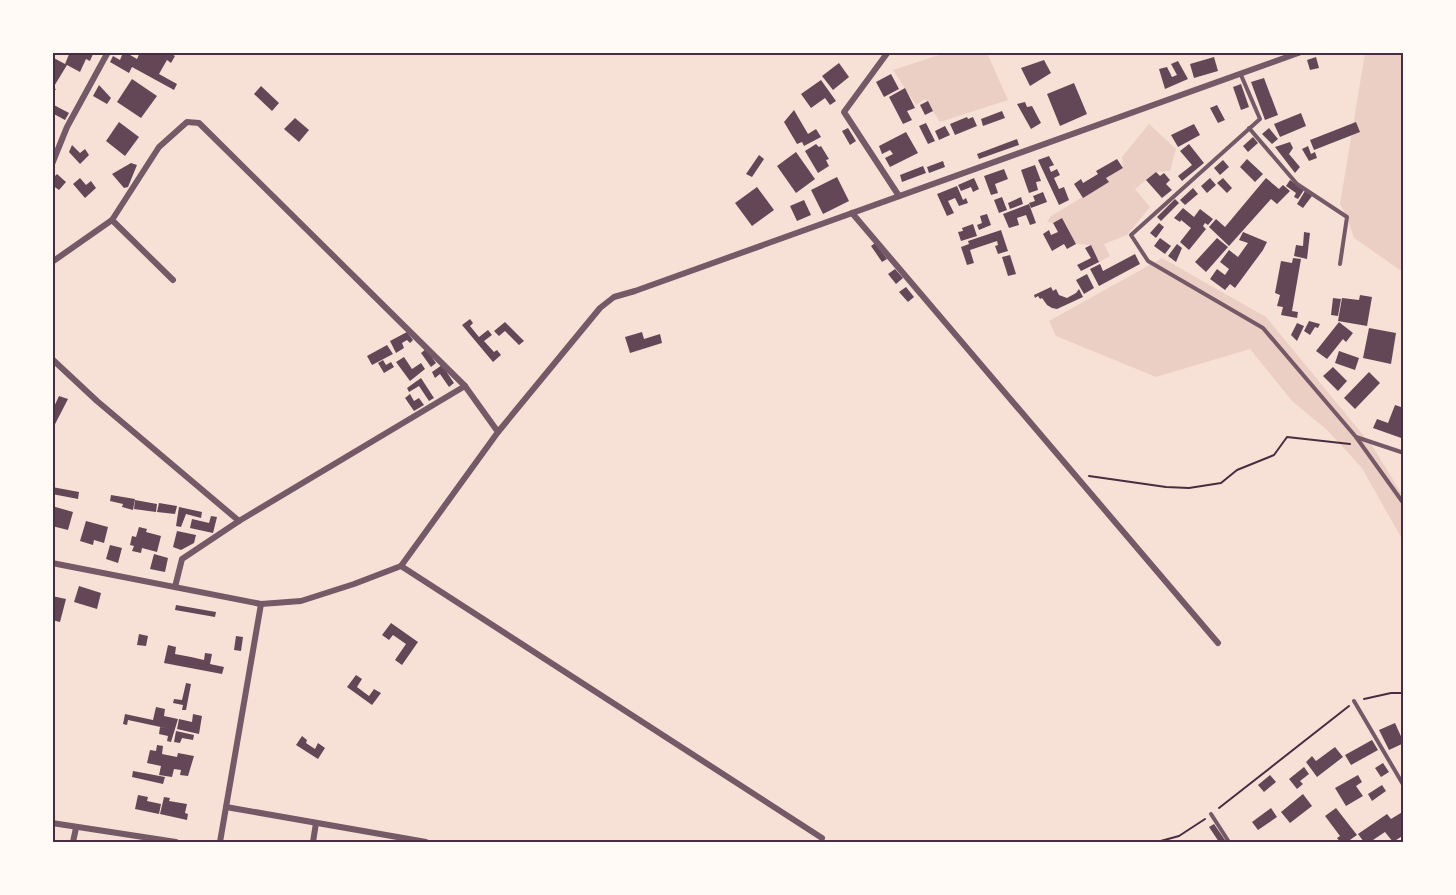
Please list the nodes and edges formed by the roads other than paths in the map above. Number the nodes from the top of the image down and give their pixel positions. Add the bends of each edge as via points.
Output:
1 (108, 52) edge
2 (888, 52) edge
3 (1301, 52) edge
4 (1241, 75) junction
5 (1250, 128) junction
6 (52, 164) edge
7 (899, 196) junction
8 (852, 213) junction
9 (112, 220) junction
10 (52, 262) edge
11 (1340, 264) dead end
12 (173, 280) dead end
13 (52, 359) edge
14 (465, 386) junction
15 (498, 432) junction
16 (1356, 437) junction
17 (1404, 453) edge
18 (1404, 504) edge
19 (239, 521) junction
20 (52, 563) edge
21 (401, 566) junction
22 (175, 587) junction
23 (261, 604) junction
24 (1218, 643) dead end
25 (1354, 701) road end
26 (1404, 786) edge
27 (226, 807) junction
28 (1211, 814) road end
29 (52, 823) edge
30 (316, 823) junction
31 (76, 828) junction
32 (822, 838) dead end
33 (74, 843) edge
34 (176, 843) edge
35 (220, 843) edge
36 (313, 843) edge
37 (426, 843) edge
38 (1229, 843) edge

1 - 6 street via 67,127
2 - 7 street via 844,112
3 - 4 street
4 - 5 lane via 1260,119
4 - 7 street
5 - 11 lane via 1297,184 1347,217
5 - 16 lane via 1131,236 1148,261 1263,328
7 - 8 street
8 - 15 street via 614,297 600,308
8 - 24 street
9 - 10 street
9 - 12 street
9 - 14 street via 159,147 187,122 199,123
13 - 19 street
14 - 15 street
14 - 19 street
15 - 21 street
16 - 17 lane
16 - 18 lane
19 - 22 street via 182,560
20 - 22 street
21 - 23 street via 301,601
21 - 32 street
22 - 23 street
23 - 27 street
25 - 26 lane
27 - 30 street
27 - 35 street
28 - 38 lane
29 - 31 street
30 - 36 street
30 - 37 street
31 - 33 street
31 - 34 street

